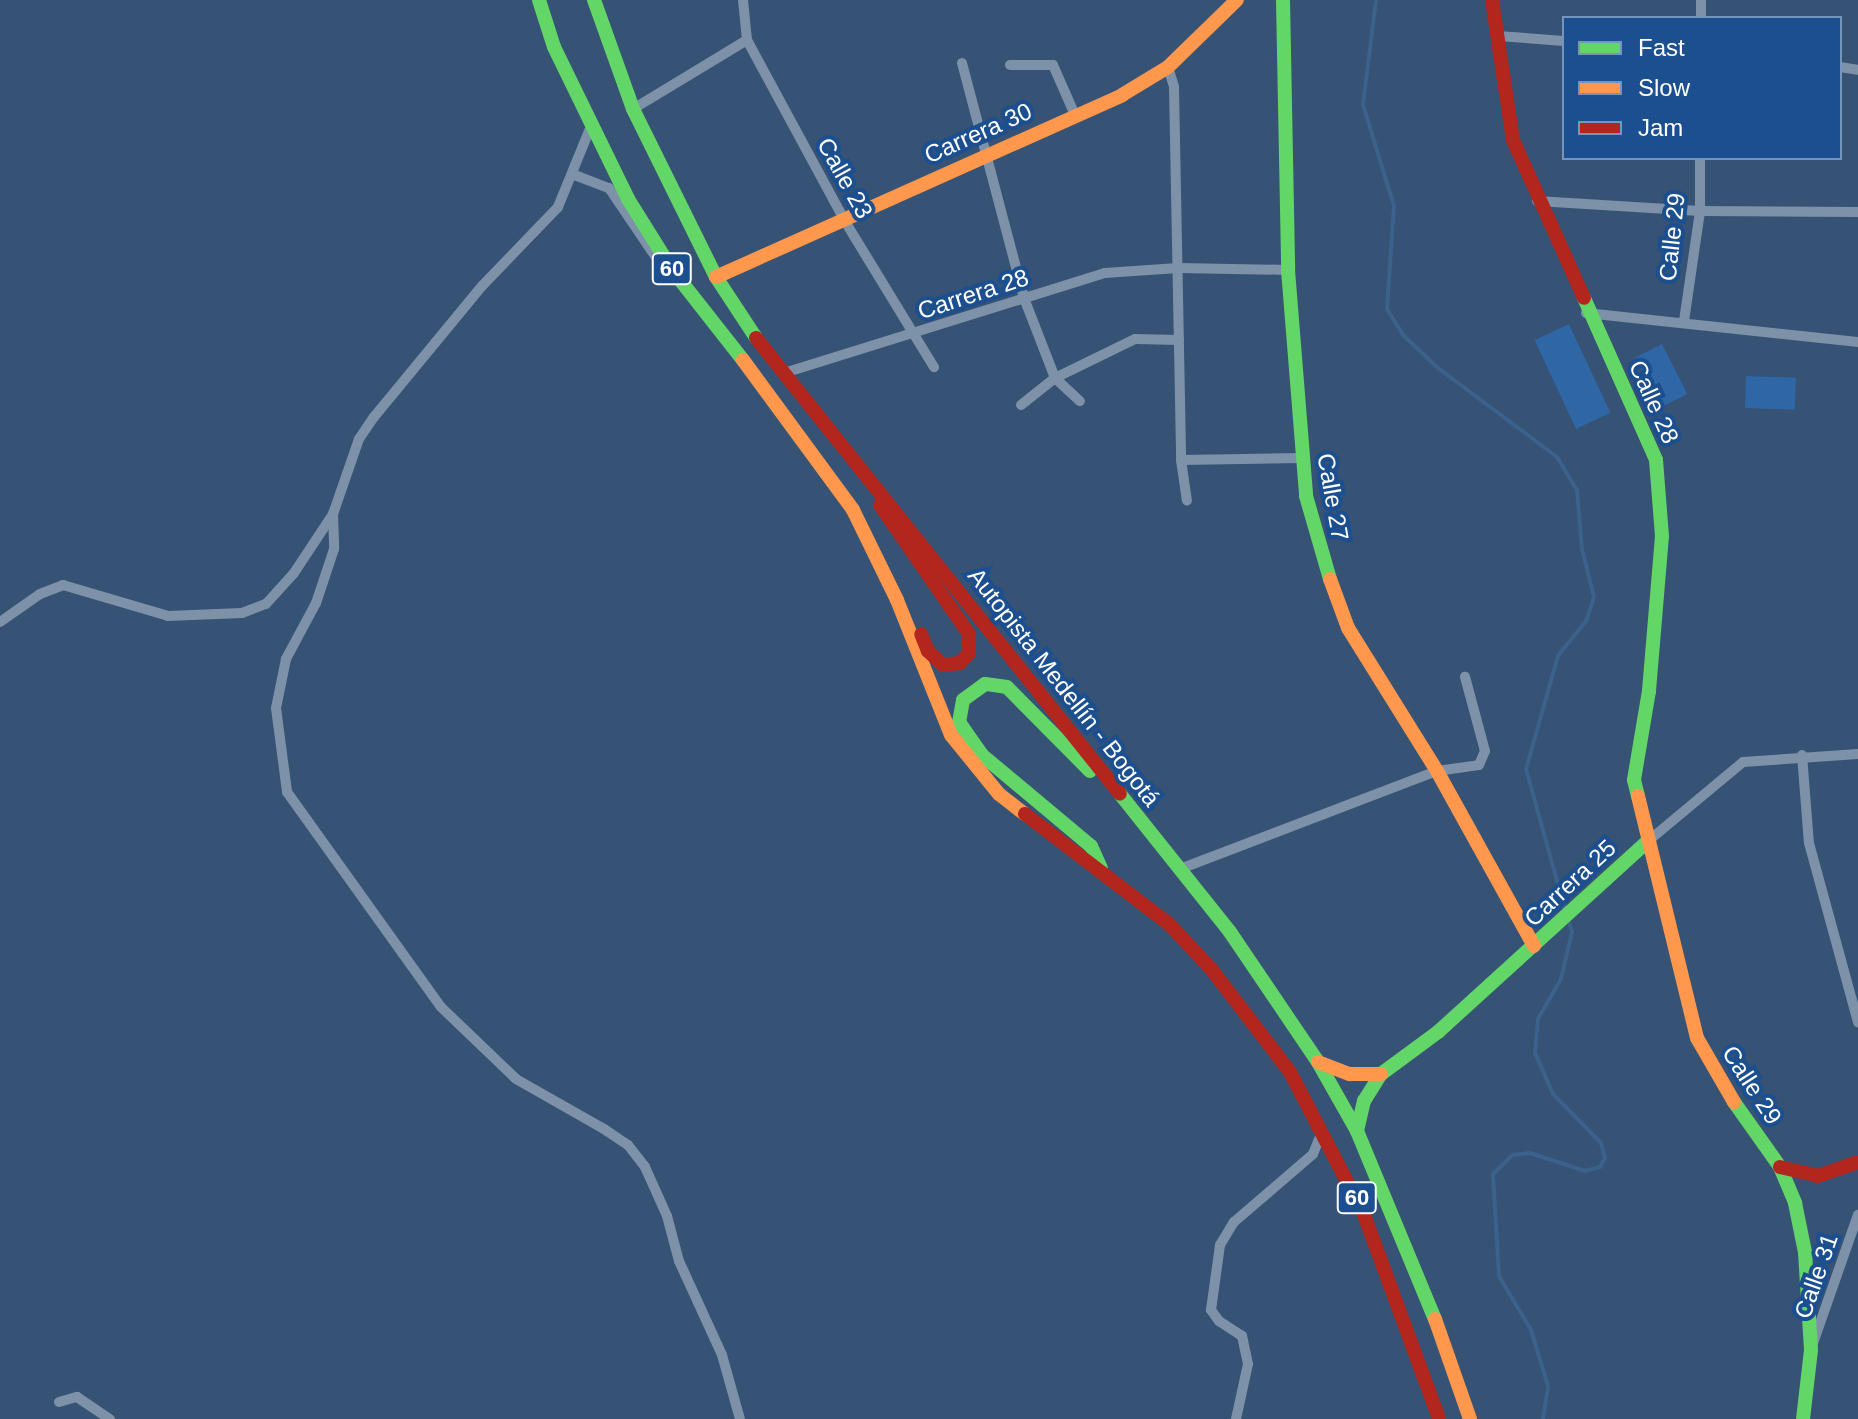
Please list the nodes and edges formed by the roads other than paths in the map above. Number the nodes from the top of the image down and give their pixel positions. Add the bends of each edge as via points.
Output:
1 (539, 0) edge
2 (594, 0) edge
3 (743, 0) edge
4 (1237, 0) edge
5 (1283, 0) edge
6 (1492, 0) edge
7 (1498, 36) junction
8 (747, 40) junction
9 (1562, 41) edge
10 (962, 63) dead end
11 (1010, 65) dead end
12 (1168, 67) junction
13 (633, 109) junction
14 (1075, 115) junction
15 (591, 126) junction
16 (986, 153) junction
17 (1700, 160) edge
18 (572, 174) junction
19 (1537, 201) junction
20 (1700, 211) junction
21 (1858, 212) edge
22 (846, 223) junction
23 (1178, 268) junction
24 (1288, 270) junction
25 (673, 271) junction
26 (716, 277) junction
27 (1024, 298) junction
28 (1586, 313) junction
29 (1684, 321) junction
30 (914, 334) junction
31 (1179, 340) junction
32 (1858, 342) edge
33 (934, 367) dead end
34 (784, 373) junction
35 (1055, 378) junction
36 (1080, 401) dead end
37 (1021, 405) dead end
38 (1303, 458) junction
39 (1181, 460) junction
40 (876, 485) junction
41 (1187, 501) dead end
42 (333, 514) junction
43 (860, 524) junction
44 (1, 622) edge
45 (1465, 677) dead end
46 (1858, 754) edge
47 (1802, 755) junction
48 (1437, 771) junction
49 (1110, 781) junction
50 (1647, 842) junction
51 (1101, 869) junction
52 (1180, 869) junction
53 (1534, 946) junction
54 (1858, 1022) edge
55 (1318, 1062) junction
56 (1381, 1074) junction
57 (1323, 1127) junction
58 (1357, 1131) junction
59 (1858, 1162) edge
60 (1780, 1167) junction
61 (1858, 1215) edge
62 (1811, 1350) junction
63 (59, 1402) dead end
64 (110, 1419) edge
65 (740, 1419) edge
66 (1236, 1419) edge
67 (1439, 1419) edge
68 (1470, 1419) edge
69 (1803, 1419) edge

1 - 15 main road, 60
2 - 13 main road, Autopista Medellín - Bogotá / 60
3 - 8 street, Calle 23
4 - 12 main road, Carrera 30
5 - 24 main road, Calle 27
6 - 7 main road, Calle 28
7 - 9 street
7 - 19 main road, Calle 28 via 1513,140
8 - 13 street
8 - 22 street, Calle 23
10 - 16 street
11 - 14 street via 1053,65
12 - 14 main road, Carrera 30
12 - 23 street via 1174,87
13 - 26 main road, Autopista Medellín - Bogotá / 60
14 - 16 main road, Carrera 30
15 - 18 street
15 - 25 main road, 60
16 - 22 main road, Carrera 30
16 - 27 street
17 - 20 street, Calle 29
18 - 25 street via 609,188 648,249
18 - 42 street via 558,207 483,285 374,417 359,439
19 - 20 street
19 - 28 main road, Calle 28
20 - 21 street
20 - 29 street, Calle 29
22 - 26 main road, Carrera 30
22 - 30 street, Calle 23
23 - 24 street, Carrera 28
23 - 27 street, Carrera 28 via 1105,273
23 - 31 street
24 - 38 main road, Calle 27
25 - 43 main road, 60 via 817,454
26 - 34 main road, Autopista Medellín - Bogotá / 60
27 - 30 street, Carrera 28
27 - 35 street
28 - 29 street
28 - 50 main road, Calle 28 via 1643,426 1660,484 1662,536 1649,691 1634,773
29 - 32 street
30 - 33 street, Calle 23
30 - 34 street, Carrera 28
31 - 35 street via 1135,339
31 - 39 street
34 - 40 main road, Autopista Medellín - Bogotá / 60
35 - 36 street
35 - 37 street
38 - 39 street
38 - 48 main road, Calle 27 via 1320,553 1348,628
39 - 41 street
40 - 43 main road via 892,526 969,634 971,649 963,660 943,665 928,651 890,564
40 - 49 main road, Autopista Medellín - Bogotá / 60
42 - 44 street via 266,604 242,613 168,616 63,585 40,594
42 - 65 street via 334,549 316,603 286,659 276,708 287,792 441,1007 516,1079 628,1145 645,1167 667,1216 679,1261 722,1355
43 - 51 main road, 60 via 951,735 999,794
45 - 48 street via 1484,760 1471,769
46 - 47 street, Carrera 25
47 - 50 street, Carrera 25 via 1732,767
47 - 54 street via 1809,843
48 - 52 street
48 - 53 main road, Calle 27
49 - 51 main road via 1081,763 1007,687 985,684 963,700 959,722 977,749 1091,846
49 - 52 main road, Autopista Medellín - Bogotá / 60
50 - 53 main road, Carrera 25
50 - 60 main road, Calle 29 via 1697,1038 1722,1085
51 - 57 main road, 60 via 1170,925 1212,970 1290,1072
52 - 55 main road, Autopista Medellín - Bogotá / 60
53 - 56 main road, Carrera 25 via 1438,1032
55 - 56 main road via 1350,1074
55 - 58 main road, Autopista Medellín - Bogotá / 60
56 - 58 main road, Carrera 25 via 1364,1101
57 - 66 street via 1313,1154 1234,1222 1220,1245 1211,1310 1242,1336 1248,1364
57 - 67 main road, 60 via 1363,1212
58 - 68 main road, Autopista Medellín - Bogotá / 60 via 1409,1247
59 - 60 main road via 1818,1176
60 - 62 main road, Calle 29 via 1802,1229
61 - 62 street, Calle 31
62 - 69 main road, Calle 29
63 - 64 street via 77,1397

